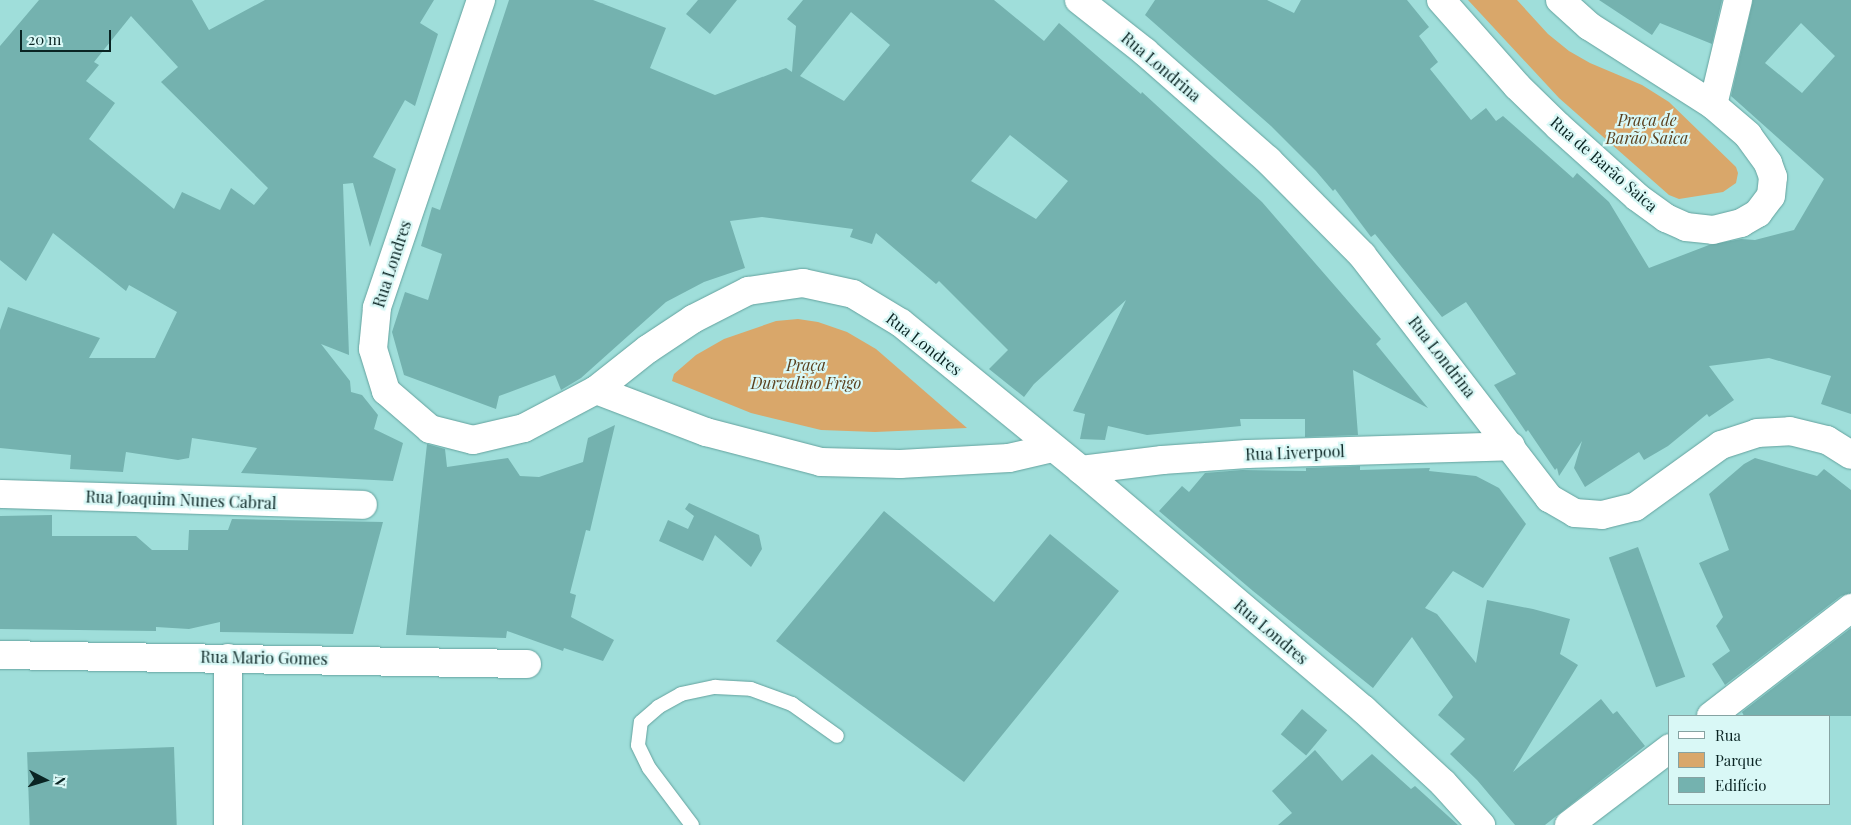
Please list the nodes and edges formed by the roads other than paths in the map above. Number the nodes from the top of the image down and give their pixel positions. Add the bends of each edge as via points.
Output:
1 (481, 0) edge
2 (1079, 0) edge
3 (1441, 0) edge
4 (1560, 0) edge
5 (1738, 0) edge
6 (1713, 104) junction
7 (596, 390) junction
8 (1511, 446) junction
9 (1052, 448) junction
10 (1851, 455) edge
11 (1081, 470) junction
12 (0, 494) edge
13 (362, 505) dead end
14 (1851, 608) edge
15 (0, 654) edge
16 (228, 658) junction
17 (528, 664) dead end
18 (1712, 715) edge
19 (837, 736) dead end
20 (1668, 750) edge
21 (228, 825) edge
22 (692, 825) edge
23 (1481, 825) edge
24 (1569, 825) edge

1 - 7 street, Rua Londres via 377,308 373,349 386,391 430,429 473,440 524,428
2 - 8 street, Rua Londrina via 1145,52 1268,160 1355,249
3 - 6 street, Rua de Barão Saica via 1530,99 1637,197 1666,218 1686,227 1713,230 1741,224 1758,213 1771,196 1773,177 1768,162 1748,135
4 - 6 street, Rua de Barão Saica via 1590,26
5 - 6 street
7 - 9 street via 706,432 821,462 900,464 1009,458
7 - 9 street, Rua Londres via 692,318 748,291 803,283 853,294 901,323
8 - 10 street, Rua Londrina via 1549,498 1575,513 1602,516 1635,507 1721,445 1758,433 1800,433 1827,440
8 - 11 street, Rua Liverpool via 1247,454
9 - 11 street, Rua Londres
11 - 23 street, Rua Londres via 1362,709 1444,783
12 - 13 street, Rua Joaquim Nunes Cabral
14 - 18 street
15 - 16 street, Rua Mario Gomes
16 - 17 street, Rua Mario Gomes
16 - 21 street
19 - 22 lane via 792,704 750,689 715,687 681,694 658,707 641,722 638,745 649,768
20 - 24 street

